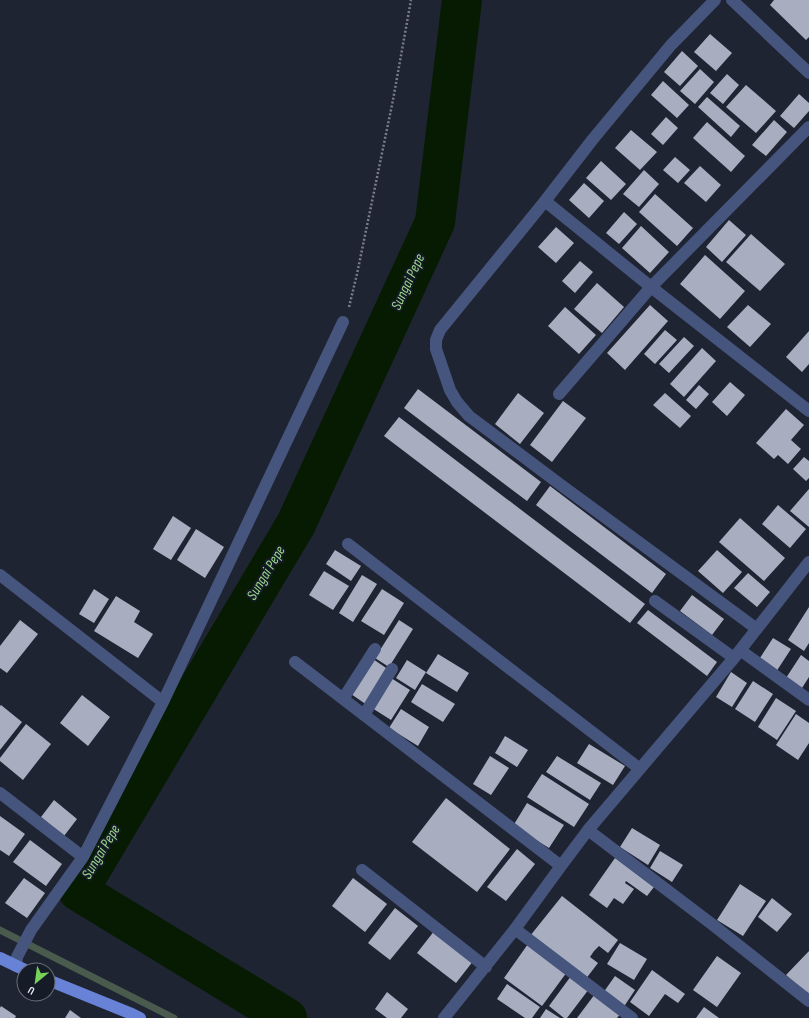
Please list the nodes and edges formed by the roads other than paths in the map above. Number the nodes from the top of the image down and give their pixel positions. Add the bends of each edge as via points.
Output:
1 (715, 0) edge
2 (732, 0) edge
3 (809, 74) edge
4 (809, 127) edge
5 (545, 201) junction
6 (651, 287) junction
7 (343, 322) road end
8 (559, 394) dead end
9 (809, 411) edge
10 (348, 544) dead end
11 (809, 562) edge
12 (0, 575) edge
13 (655, 601) dead end
14 (757, 629) junction
15 (375, 649) dead end
16 (737, 654) junction
17 (295, 662) dead end
18 (392, 669) dead end
19 (343, 699) junction
20 (809, 700) edge
21 (163, 702) junction
22 (364, 715) junction
23 (640, 769) junction
24 (0, 793) edge
25 (588, 830) junction
26 (83, 857) junction
27 (561, 866) junction
28 (362, 870) dead end
29 (515, 929) junction
30 (0, 958) edge
31 (20, 962) edge
32 (16, 964) edge
33 (486, 967) junction
34 (56, 983) edge
35 (809, 1001) edge
36 (133, 1017) edge
37 (444, 1018) edge
38 (632, 1018) edge

1 - 5 street via 671,44
2 - 3 street
4 - 6 street
5 - 6 street
5 - 14 street via 440,330 436,349 450,390 469,416
6 - 8 street
6 - 9 street
7 - 21 street
10 - 23 street
11 - 14 street
12 - 21 street
13 - 16 street
14 - 16 street
15 - 19 street
16 - 20 street
16 - 23 street
17 - 19 street
18 - 22 street
19 - 22 street
21 - 26 street
22 - 27 street
23 - 25 street
24 - 26 street
25 - 27 street
25 - 35 street
26 - 31 street via 31,930
27 - 29 street
28 - 33 street
29 - 33 street
29 - 38 street
30 - 32 main road
33 - 37 street
34 - 36 main road

